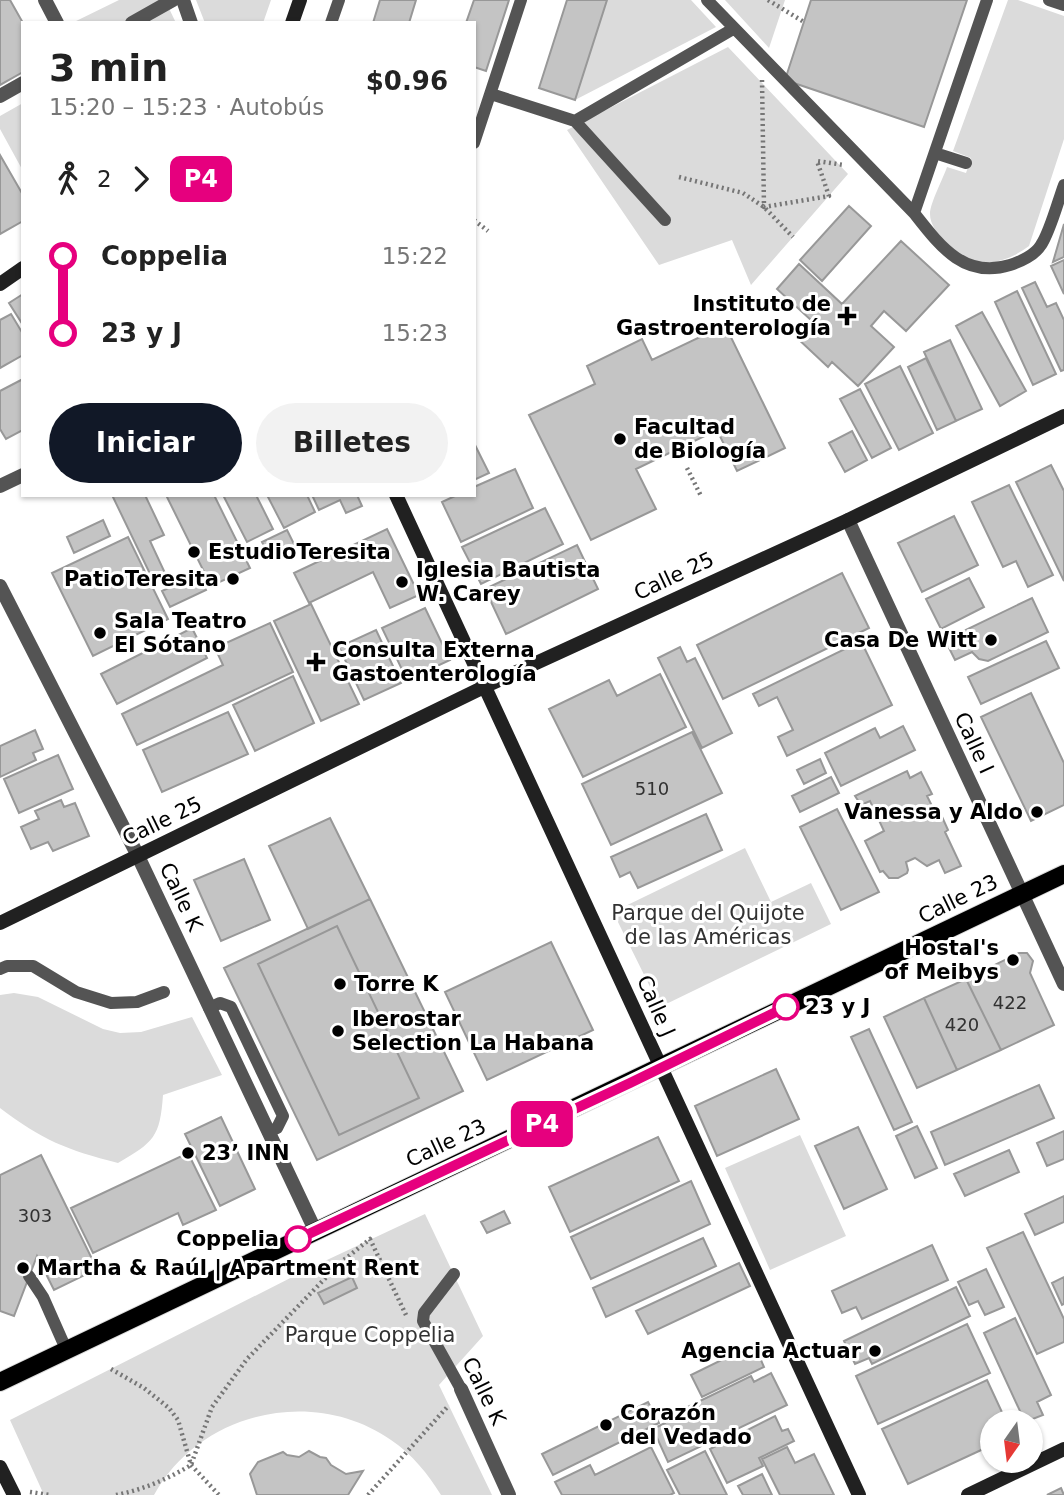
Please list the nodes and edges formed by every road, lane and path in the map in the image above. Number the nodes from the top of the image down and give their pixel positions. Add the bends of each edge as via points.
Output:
1 (45, 0) edge
2 (173, 0) edge
3 (183, 0) edge
4 (300, 0) edge
5 (339, 0) edge
6 (521, 0) edge
7 (707, 0) edge
8 (768, 0) edge
9 (988, 0) edge
10 (1049, 0) edge
11 (1064, 5) edge
12 (56, 21) edge
13 (136, 21) edge
14 (190, 21) edge
15 (293, 21) edge
16 (332, 21) edge
17 (804, 22) dead end
18 (733, 29) junction
19 (761, 58) junction
20 (21, 84) edge
21 (491, 94) junction
22 (0, 96) edge
23 (575, 121) junction
24 (476, 137) edge
25 (935, 153) junction
26 (966, 163) dead end
27 (869, 167) junction
28 (679, 177) dead end
29 (1064, 185) edge
30 (764, 207) junction
31 (914, 214) junction
32 (666, 220) dead end
33 (476, 222) edge
34 (488, 231) dead end
35 (793, 237) dead end
36 (21, 269) edge
37 (0, 284) edge
38 (1064, 416) edge
39 (687, 468) dead end
40 (21, 476) edge
41 (0, 486) edge
42 (701, 496) dead end
43 (397, 497) edge
44 (848, 520) junction
45 (0, 586) edge
46 (486, 686) junction
47 (138, 856) junction
48 (1064, 874) edge
49 (1022, 894) junction
50 (0, 923) edge
51 (0, 969) edge
52 (1064, 984) edge
53 (164, 992) dead end
54 (209, 1008) junction
55 (661, 1067) junction
56 (268, 1132) junction
57 (314, 1230) junction
58 (370, 1239) dead end
59 (454, 1274) dead end
60 (29, 1276) dead end
61 (66, 1349) junction
62 (111, 1369) dead end
63 (0, 1382) edge
64 (461, 1389) joint
65 (449, 1405) dead end
66 (1064, 1449) edge
67 (191, 1465) junction
68 (0, 1467) edge
69 (13, 1495) edge
70 (116, 1495) edge
71 (219, 1495) edge
72 (369, 1495) edge
73 (509, 1495) edge
74 (859, 1495) edge
75 (968, 1495) edge

1 - 12 street
2 - 13 street
3 - 14 street
4 - 15 street
5 - 16 lane
6 - 21 lane
7 - 18 lane
8 - 17 path
9 - 25 lane
10 - 11 lane
18 - 19 lane
18 - 23 lane
19 - 27 lane
19 - 30 path
20 - 22 street
21 - 23 lane
21 - 24 lane
23 - 32 lane
25 - 26 lane
25 - 31 lane
27 - 30 path via 817,162 829,195
27 - 31 lane
28 - 30 path via 743,193
29 - 31 lane via 1041,246 1022,261 992,270 964,264 936,241
30 - 35 path
33 - 34 path
36 - 37 street
38 - 44 street, Calle 25
39 - 42 path
40 - 41 street
43 - 46 street, Calle J
44 - 46 street, Calle 25
44 - 49 street, Calle I
45 - 47 street, Calle K
46 - 47 street, Calle 25
46 - 55 street, Calle J
47 - 50 street, Calle 25
47 - 54 street, Calle K
48 - 49 main road, Calle 23
49 - 52 street, Calle I
49 - 55 main road, Calle 23
51 - 53 lane via 33,966 76,992 111,1003 136,1002
54 - 56 street, Calle K
54 - 56 lane via 220,1003 231,1007 283,1116 277,1128
55 - 57 main road, Calle 23
55 - 74 street, Calle J
56 - 57 street, Calle K
57 - 61 main road, Calle 23
58 - 67 path via 340,1263 247,1359 212,1407
59 - 64 lane, Calle K via 424,1313 423,1321
60 - 61 lane
61 - 63 main road, Calle 23
62 - 67 path via 169,1408 183,1431
64 - 73 street, Calle K
65 - 72 path
66 - 75 street
67 - 70 path
67 - 71 path
68 - 69 street

